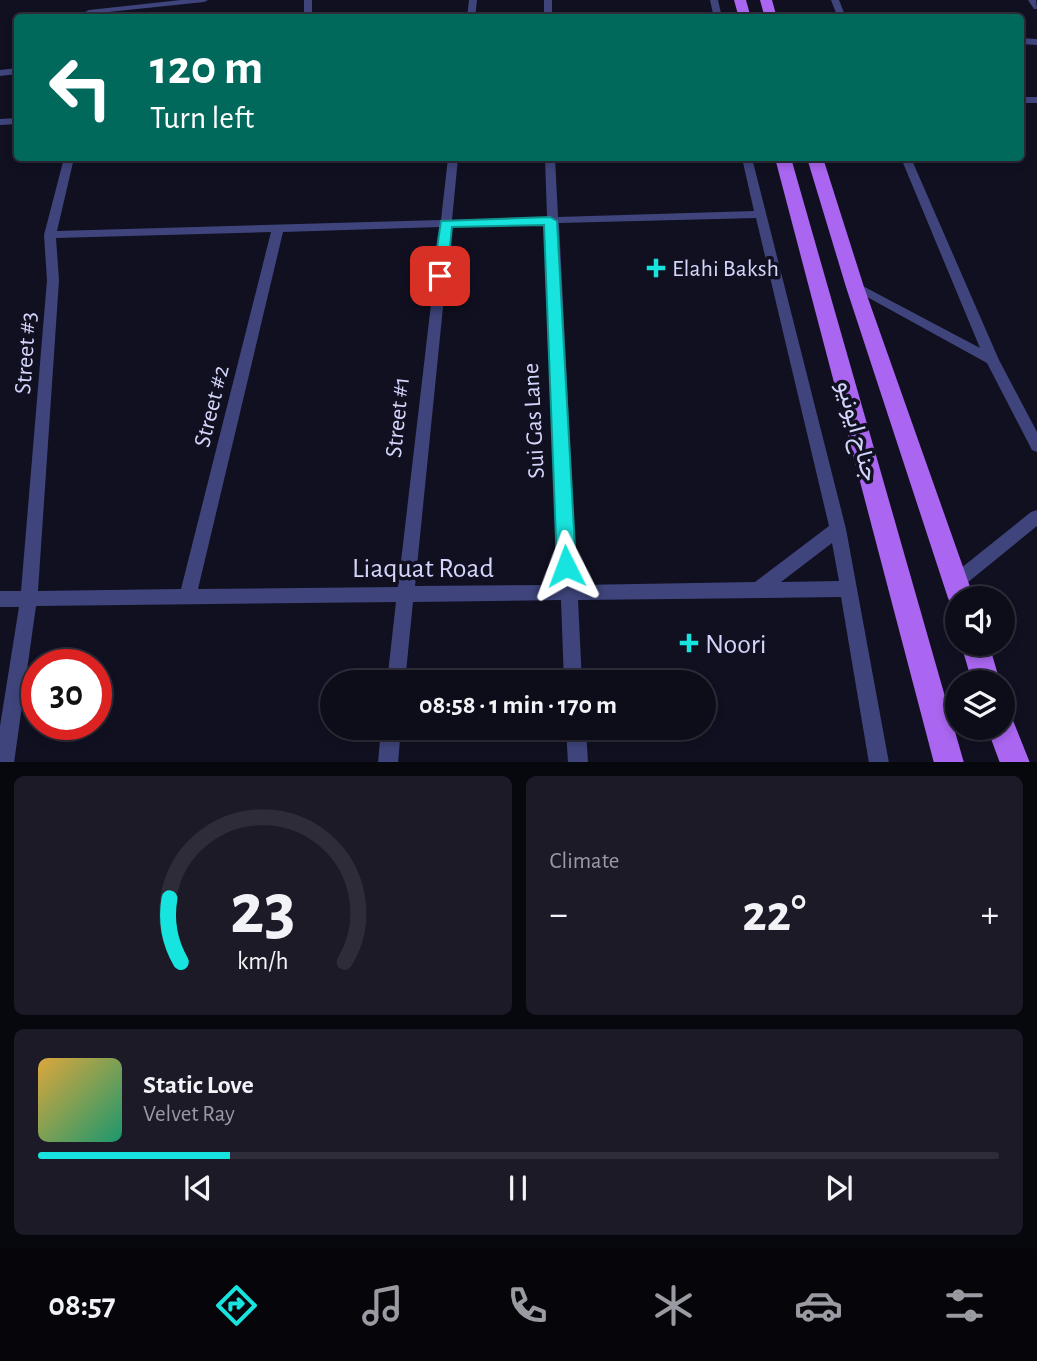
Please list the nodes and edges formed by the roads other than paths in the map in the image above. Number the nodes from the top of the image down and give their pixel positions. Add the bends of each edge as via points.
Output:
1 (204, 0) edge
2 (1032, 0) edge
3 (1037, 7) edge
4 (97, 14) edge
5 (68, 161) edge
6 (453, 161) edge
7 (550, 161) edge
8 (748, 161) edge
9 (784, 161) edge
10 (816, 161) edge
11 (907, 161) edge
12 (760, 214) junction
13 (550, 221) junction
14 (446, 223) junction
15 (278, 228) junction
16 (50, 235) junction
17 (817, 283) junction
18 (855, 287) junction
19 (992, 360) junction
20 (1037, 446) edge
21 (1037, 517) edge
22 (838, 529) junction
23 (958, 586) edge
24 (963, 586) edge
25 (847, 589) junction
26 (758, 590) junction
27 (568, 592) junction
28 (188, 594) junction
29 (404, 594) junction
30 (29, 598) junction
31 (0, 599) edge
32 (397, 670) edge
33 (572, 670) edge
34 (390, 740) edge
35 (577, 740) edge
36 (1007, 740) edge
37 (5, 762) edge
38 (388, 762) edge
39 (578, 762) edge
40 (879, 762) edge
41 (949, 762) edge
42 (1015, 762) edge

1 - 4 street
2 - 3 street
5 - 16 street, Street #3
6 - 14 street, Street #1
7 - 13 street, Sui Gas Lane
8 - 12 street
9 - 17 main road, جناح ایونیو
10 - 18 main road, جناح ایونیو
11 - 19 street
12 - 13 street
12 - 22 street
13 - 14 street
13 - 27 street, Sui Gas Lane
14 - 15 street
14 - 29 street, Street #1
15 - 16 street
15 - 28 street, Street #2
16 - 30 street, Street #3 via 53,280
17 - 18 main road
17 - 41 main road, جناح ایونیو
18 - 19 street
18 - 23 main road, جناح ایونیو
19 - 20 street
21 - 24 street
22 - 25 street
22 - 26 street
25 - 26 street, Liaquat Road
25 - 40 street
26 - 27 street, Liaquat Road
27 - 29 street, Liaquat Road
27 - 33 street, Sui Gas Lane
28 - 29 street, Liaquat Road
28 - 30 street, Liaquat Road
29 - 32 street, Street #1
30 - 31 street, Liaquat Road
30 - 37 street, Street #3
34 - 38 street
35 - 39 street
36 - 42 main road

